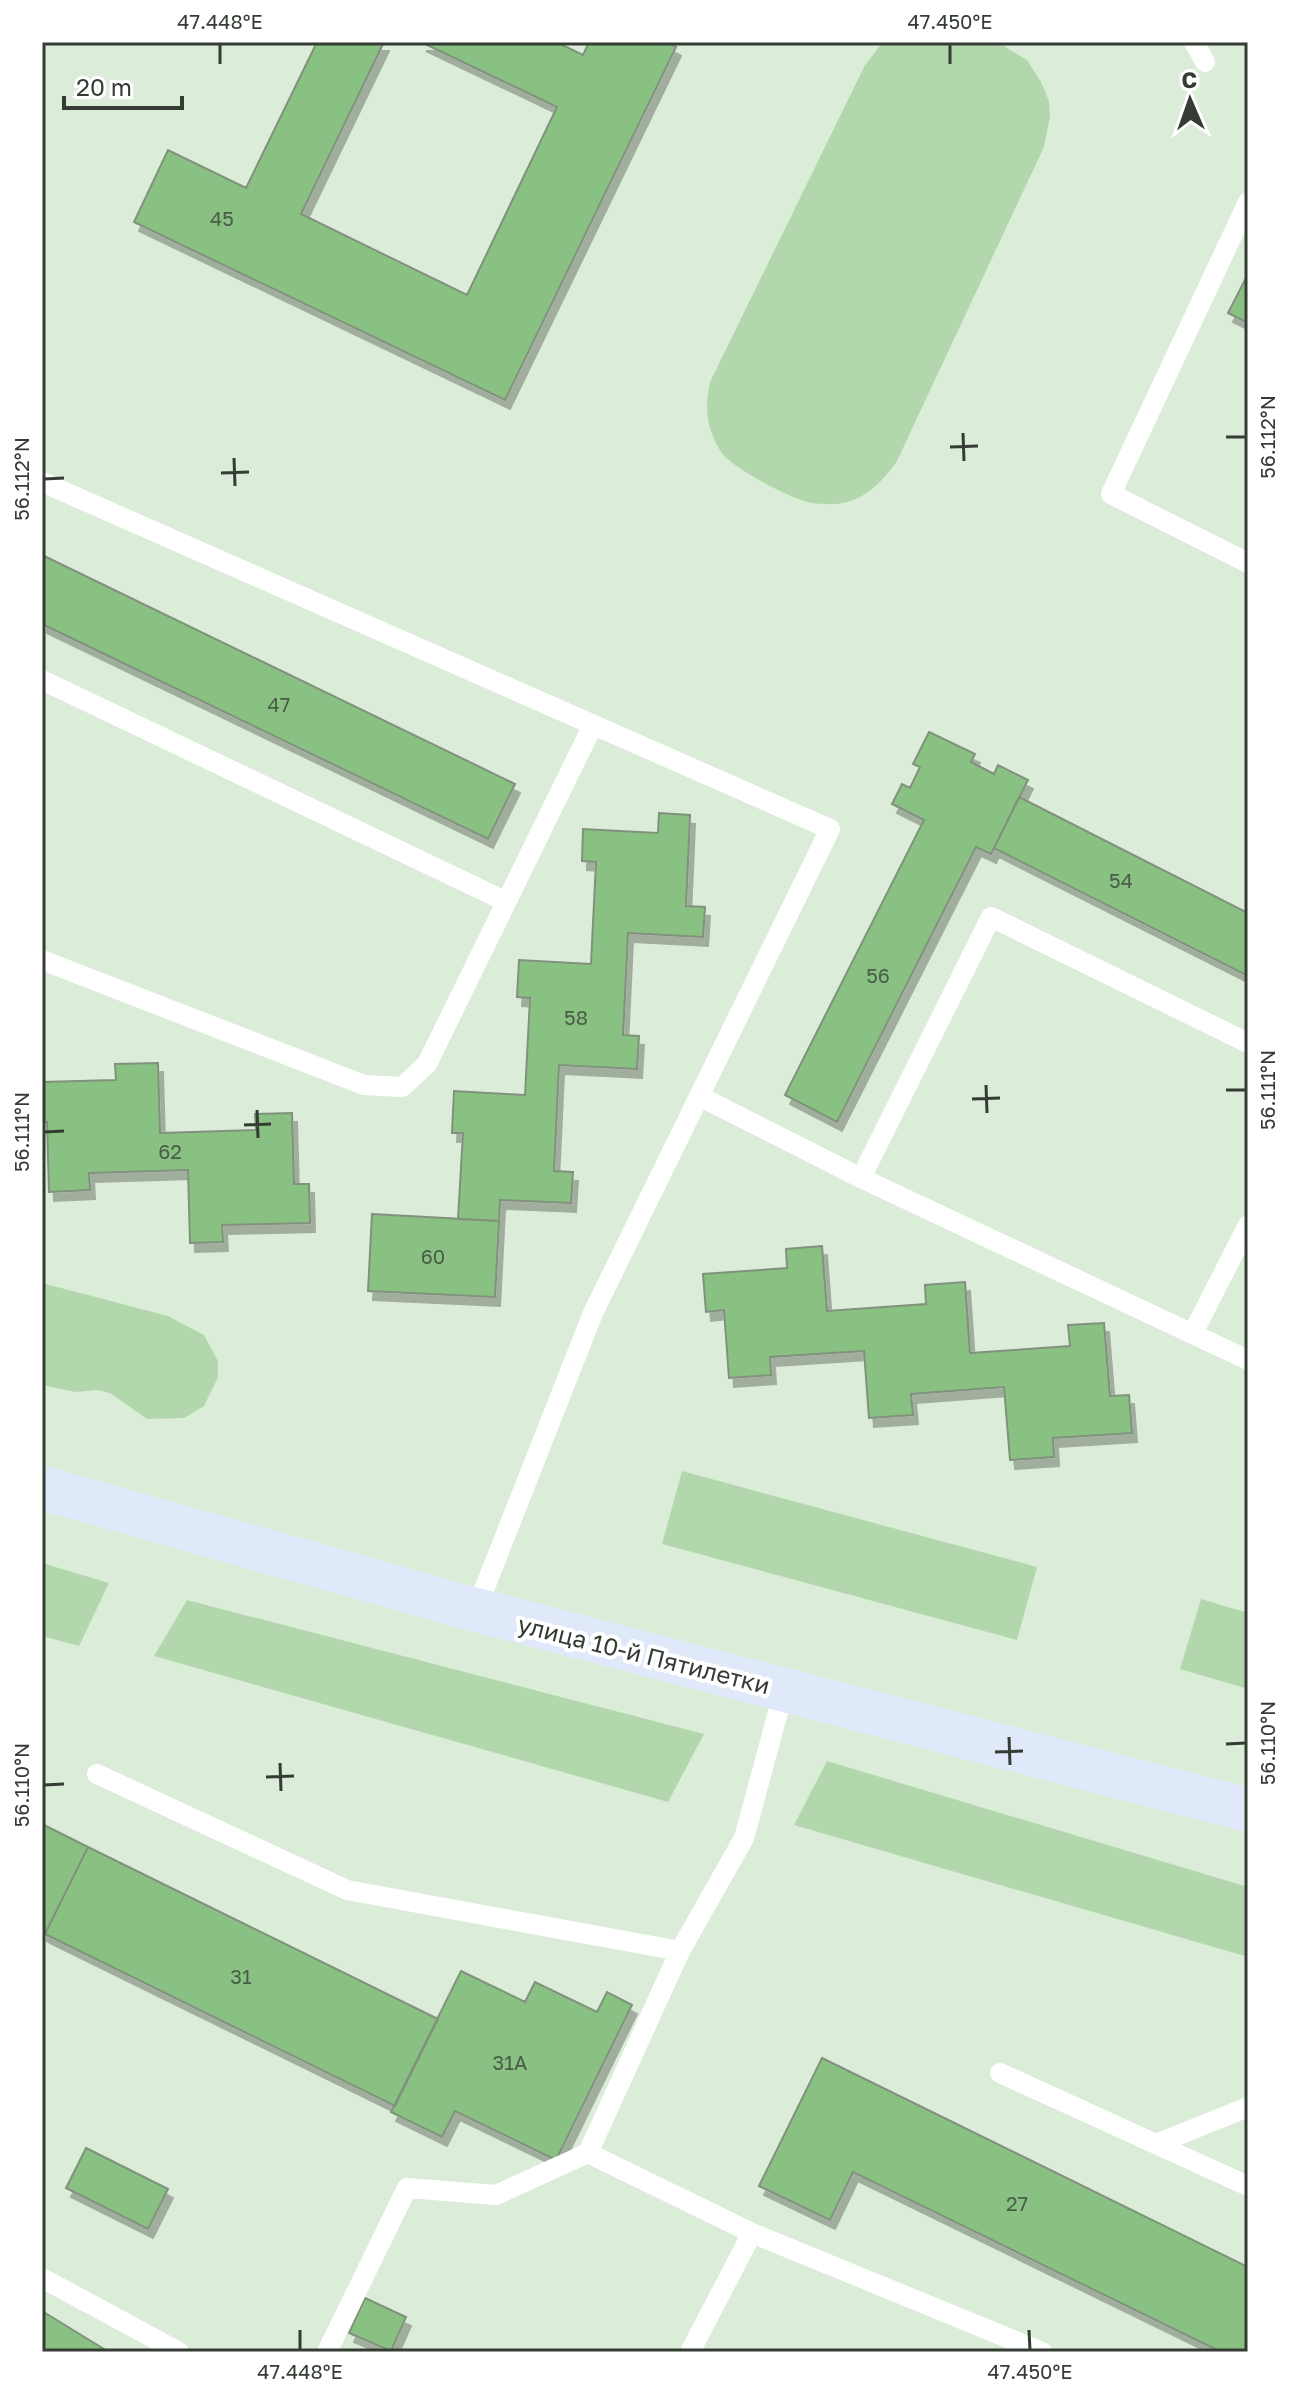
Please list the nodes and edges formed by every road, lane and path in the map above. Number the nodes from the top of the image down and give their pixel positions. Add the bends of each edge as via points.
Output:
1 (1194, 42) edge
2 (1205, 62) dead end
3 (1248, 202) edge
4 (42, 482) edge
5 (1248, 563) edge
6 (42, 680) edge
7 (593, 725) junction
8 (505, 901) junction
9 (42, 960) edge
10 (1248, 1043) edge
11 (699, 1096) junction
12 (861, 1178) junction
13 (1248, 1225) edge
14 (1193, 1333) junction
15 (1248, 1360) edge
16 (42, 1488) edge
17 (476, 1610) junction
18 (784, 1690) junction
19 (97, 1774) dead end
20 (1248, 1810) edge
21 (680, 1951) junction
22 (1000, 2073) dead end
23 (1248, 2107) edge
24 (1156, 2144) junction
25 (588, 2153) junction
26 (1248, 2186) edge
27 (752, 2233) junction
28 (42, 2278) edge
29 (179, 2352) edge
30 (327, 2352) edge
31 (690, 2352) edge
32 (1042, 2352) edge

1 - 2 lane
3 - 5 lane via 1111,494
4 - 7 lane
6 - 8 lane
7 - 8 lane
7 - 11 lane via 830,829
8 - 9 lane via 427,1064 402,1087 364,1085
10 - 12 lane via 991,917
11 - 12 lane
11 - 17 lane via 593,1313
12 - 14 lane
13 - 14 lane
14 - 15 lane
16 - 17 main road, улица 10-й Пятилетки
17 - 18 main road, улица 10-й Пятилетки
18 - 20 main road, улица 10-й Пятилетки
18 - 21 lane via 744,1838
19 - 21 lane via 347,1890
21 - 25 lane
22 - 24 lane
23 - 24 lane
24 - 26 lane
25 - 27 lane
25 - 30 lane via 496,2195 407,2188
27 - 31 lane
27 - 32 lane
28 - 29 lane

